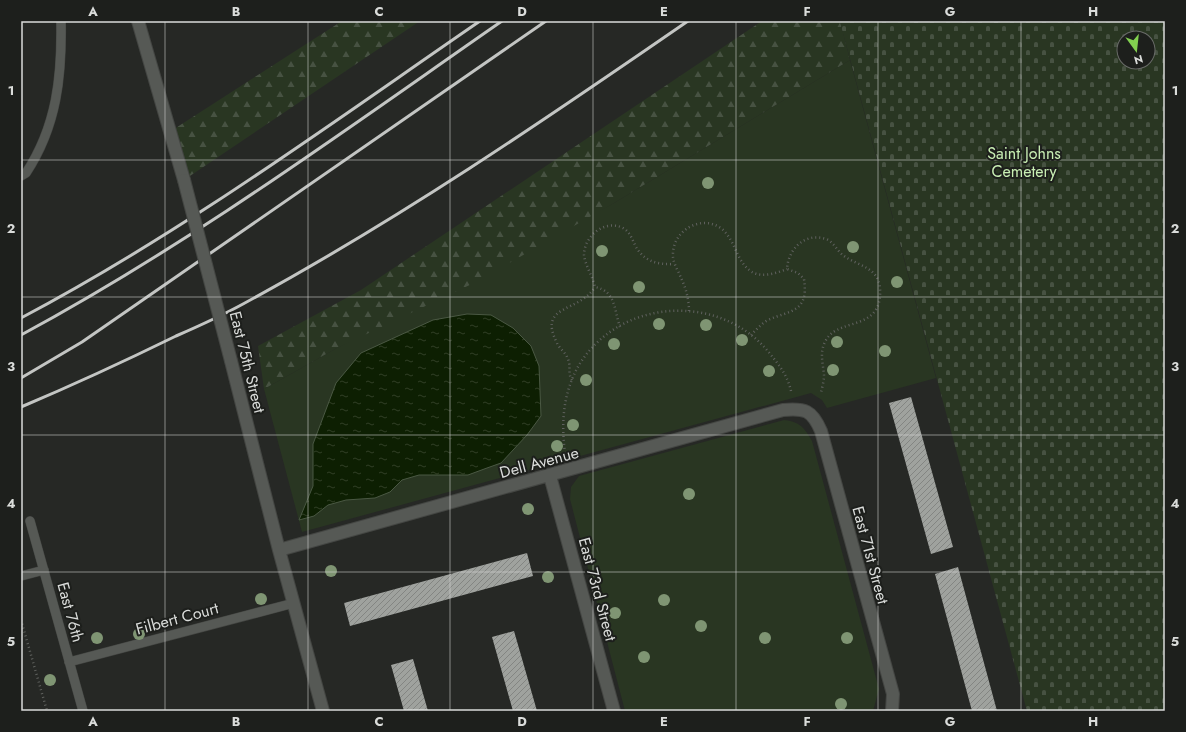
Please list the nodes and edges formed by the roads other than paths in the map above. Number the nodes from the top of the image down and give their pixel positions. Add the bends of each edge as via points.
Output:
1 (61, 21) edge
2 (138, 21) edge
3 (21, 176) edge
4 (808, 411) joint
5 (550, 476) junction
6 (30, 522) dead end
7 (279, 550) junction
8 (44, 570) junction
9 (21, 576) edge
10 (294, 603) junction
11 (69, 662) junction
12 (83, 711) edge
13 (324, 711) edge
14 (614, 711) edge
15 (892, 711) edge

1 - 3 lane via 56,102 46,139 26,173
2 - 7 street, East 75th Street, bridge via 184,180
4 - 5 street, Dell Avenue via 783,410
4 - 15 street, East 71st Street via 816,418 821,431 893,694
5 - 7 street, Dell Avenue
5 - 14 street, East 73rd Street
6 - 8 lane, East 76th
7 - 10 street, East 75th Street
8 - 9 lane
8 - 11 lane, East 76th
10 - 11 lane, Filbert Court
10 - 13 street, East 75th Street
11 - 12 lane, East 76th

